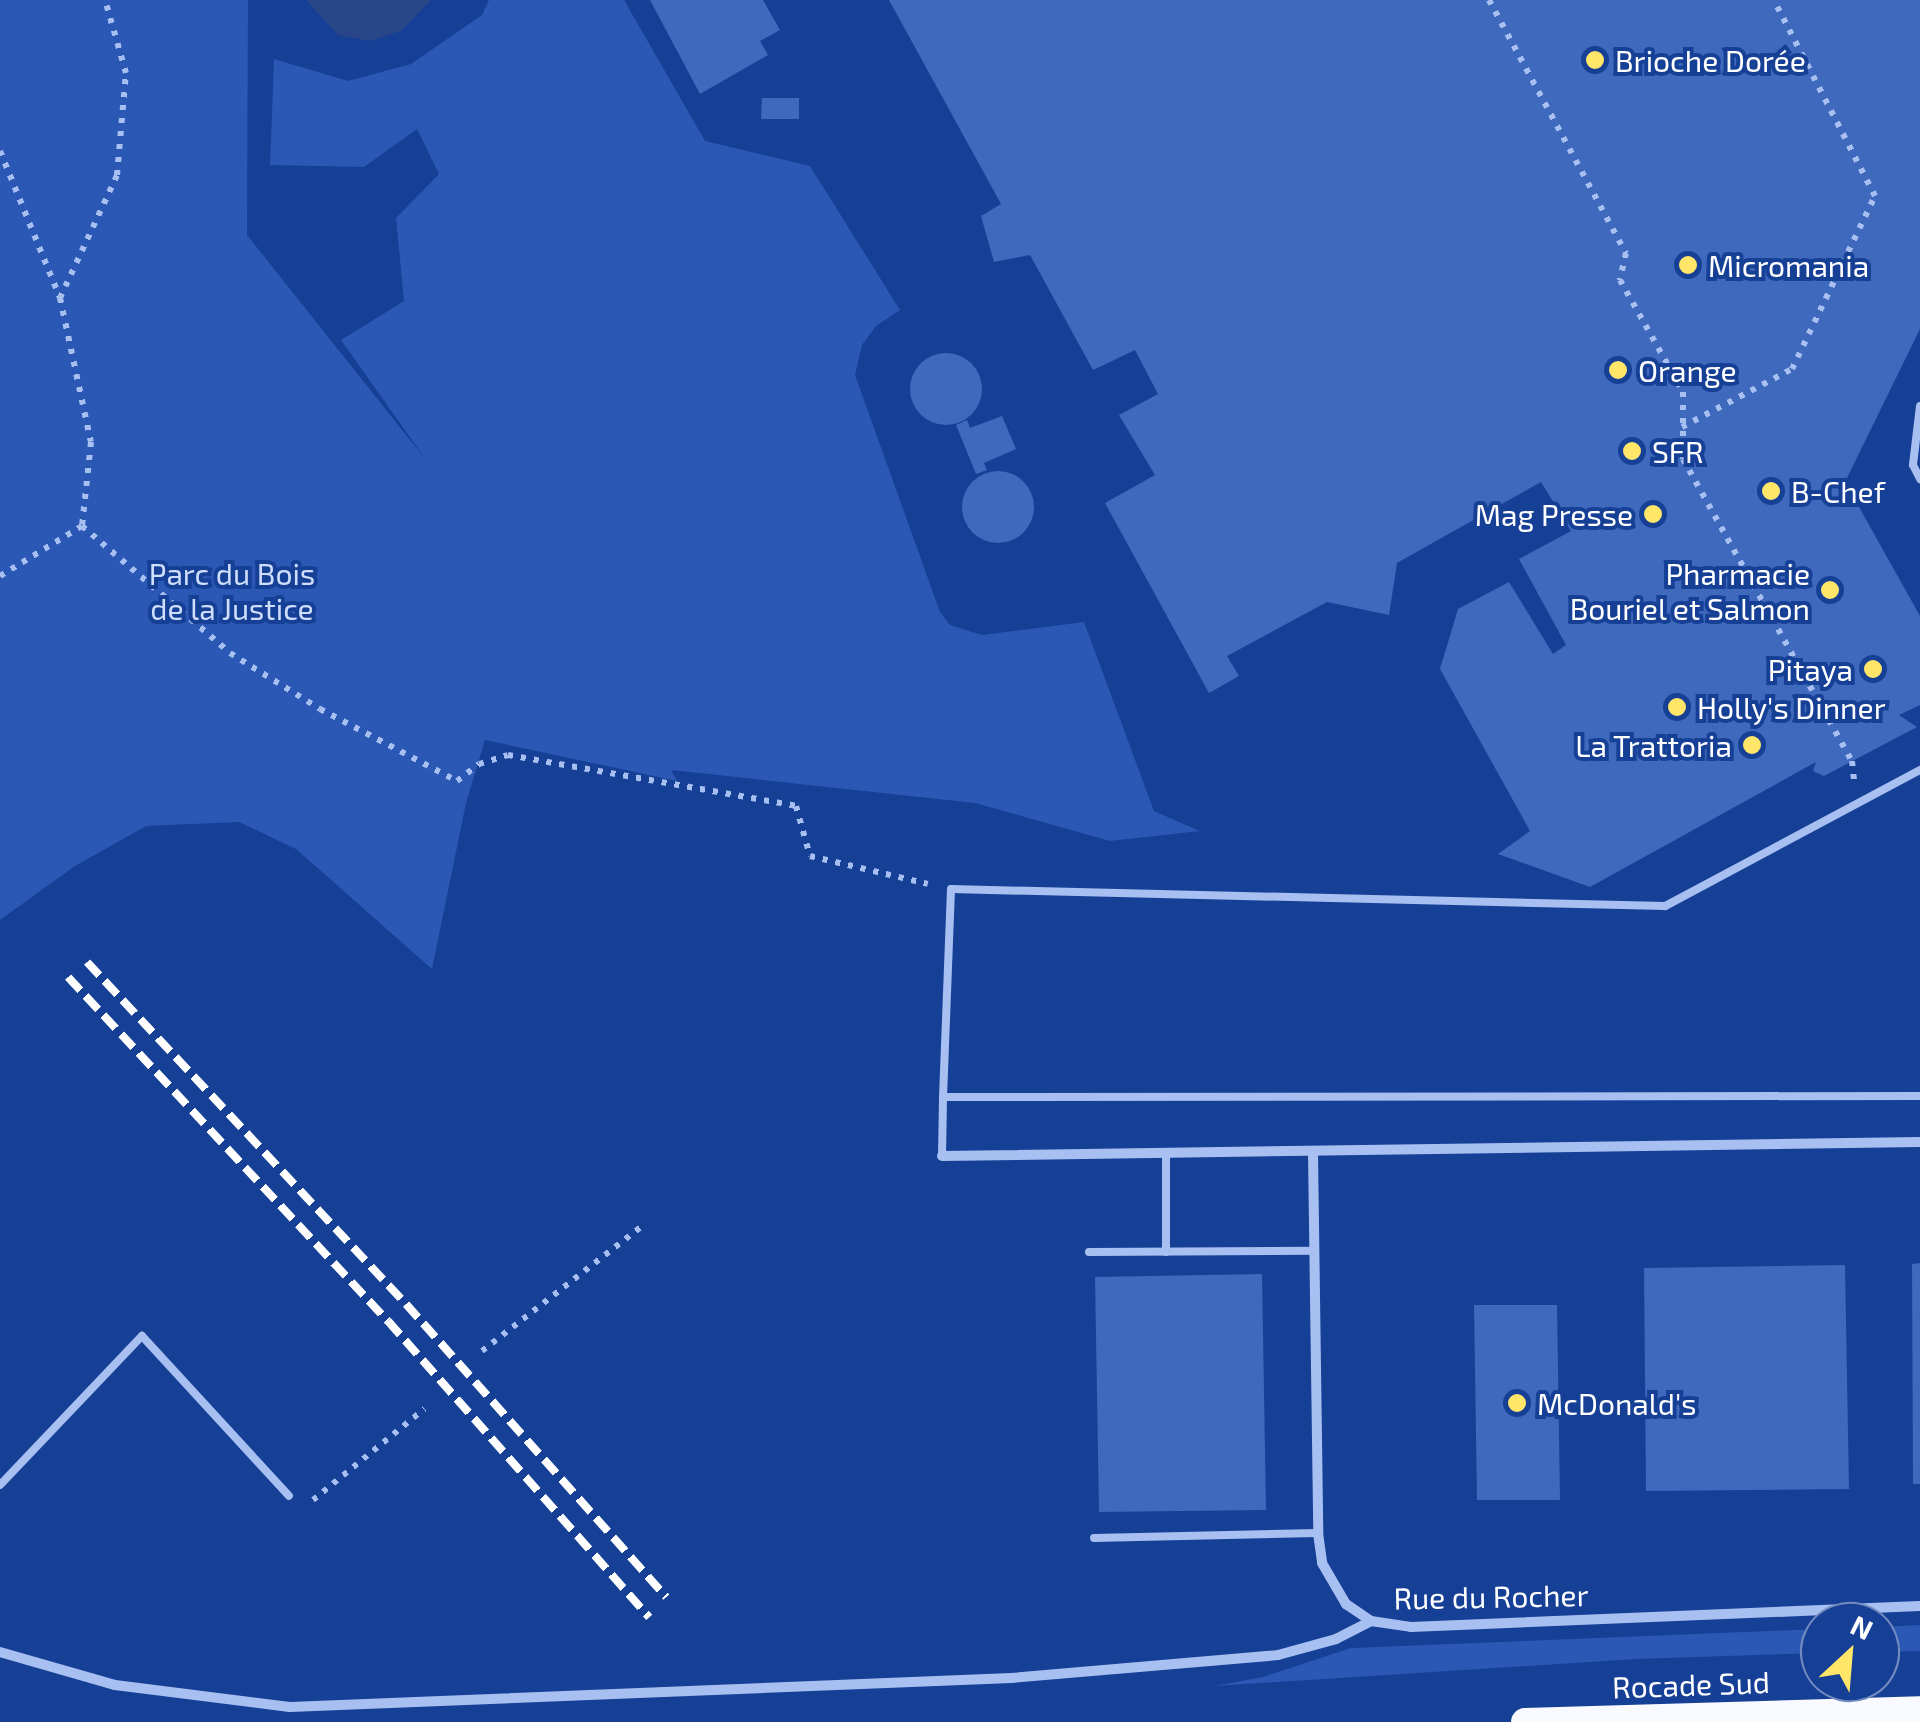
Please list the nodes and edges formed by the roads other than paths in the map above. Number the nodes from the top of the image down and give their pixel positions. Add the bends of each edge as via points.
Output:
1 (1920, 406) edge
2 (1920, 479) edge
3 (1920, 770) edge
4 (943, 1096) junction
5 (1920, 1096) edge
6 (1920, 1142) edge
7 (1313, 1152) junction
8 (1166, 1154) junction
9 (942, 1156) joint
10 (1090, 1252) dead end
11 (1166, 1252) junction
12 (1314, 1252) junction
13 (0, 1484) edge
14 (288, 1496) dead end
15 (1318, 1533) junction
16 (1094, 1538) dead end
17 (1920, 1606) edge
18 (1371, 1621) junction
19 (0, 1652) edge
20 (1920, 1710) edge
21 (1524, 1722) edge

1 - 2 lane via 1913,465
3 - 4 lane via 1665,906 951,889
4 - 5 lane
4 - 9 lane
6 - 7 street
7 - 8 street
7 - 12 street, Rue du Rocher
8 - 9 street
8 - 11 lane
10 - 11 lane
11 - 12 lane
12 - 15 street, Rue du Rocher
13 - 14 lane via 142,1336
15 - 16 lane
15 - 18 street, Rue du Rocher via 1331,1585
17 - 18 street, Rue du Rocher via 1411,1626
18 - 19 street via 1278,1656 1049,1674 290,1707 115,1686
20 - 21 highway, Rocade Sud

